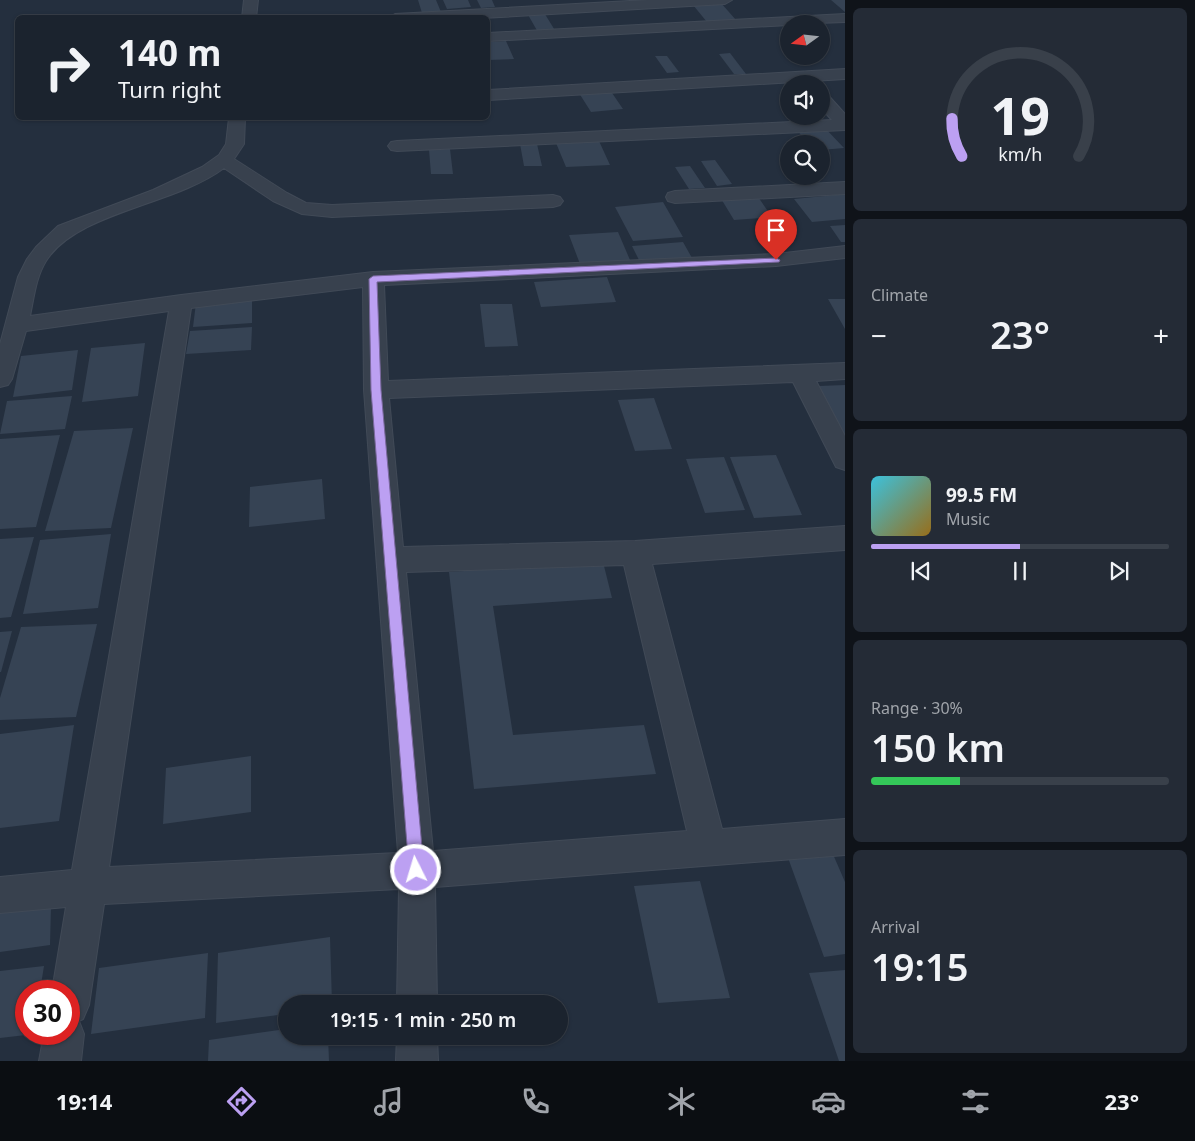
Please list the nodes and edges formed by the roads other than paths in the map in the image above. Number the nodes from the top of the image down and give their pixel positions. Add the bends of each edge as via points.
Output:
1 (251, 0) edge
2 (257, 0) edge
3 (725, 0) edge
4 (249, 15) edge
5 (450, 15) edge
6 (845, 18) edge
7 (490, 37) edge
8 (845, 74) edge
9 (830, 76) edge
10 (780, 81) edge
11 (490, 96) edge
12 (830, 108) edge
13 (237, 120) edge
14 (845, 125) edge
15 (397, 146) dead end
16 (222, 160) junction
17 (845, 188) edge
18 (675, 196) dead end
19 (553, 201) dead end
20 (845, 252) edge
21 (373, 279) junction
22 (181, 302) junction
23 (17, 325) junction
24 (845, 371) edge
25 (800, 373) junction
26 (0, 379) edge
27 (376, 390) junction
28 (845, 460) edge
29 (845, 538) edge
30 (635, 553) junction
31 (390, 560) junction
32 (845, 837) edge
33 (708, 848) junction
34 (416, 870) junction
35 (86, 887) junction
36 (0, 895) edge
37 (73, 980) edge
38 (417, 995) edge
39 (62, 1045) edge
40 (417, 1045) edge
41 (60, 1061) edge
42 (417, 1061) edge

1 - 2 street
1 - 4 street
3 - 5 street
6 - 7 street
8 - 9 street
10 - 11 street
12 - 14 street
13 - 16 street via 234,144
14 - 15 street
16 - 19 street via 280,198 302,208 332,211
16 - 23 street via 193,180 91,217 64,231 42,253 28,275
17 - 18 street
20 - 21 street via 776,260
21 - 22 street
21 - 27 street
22 - 23 street
22 - 35 street
23 - 26 street
24 - 25 street
25 - 27 street
25 - 28 street
27 - 31 street
29 - 30 street
30 - 31 street
30 - 33 street
31 - 34 street
32 - 33 street
33 - 34 street
34 - 35 street
34 - 38 street
35 - 36 street
35 - 37 street
39 - 41 street
40 - 42 street

